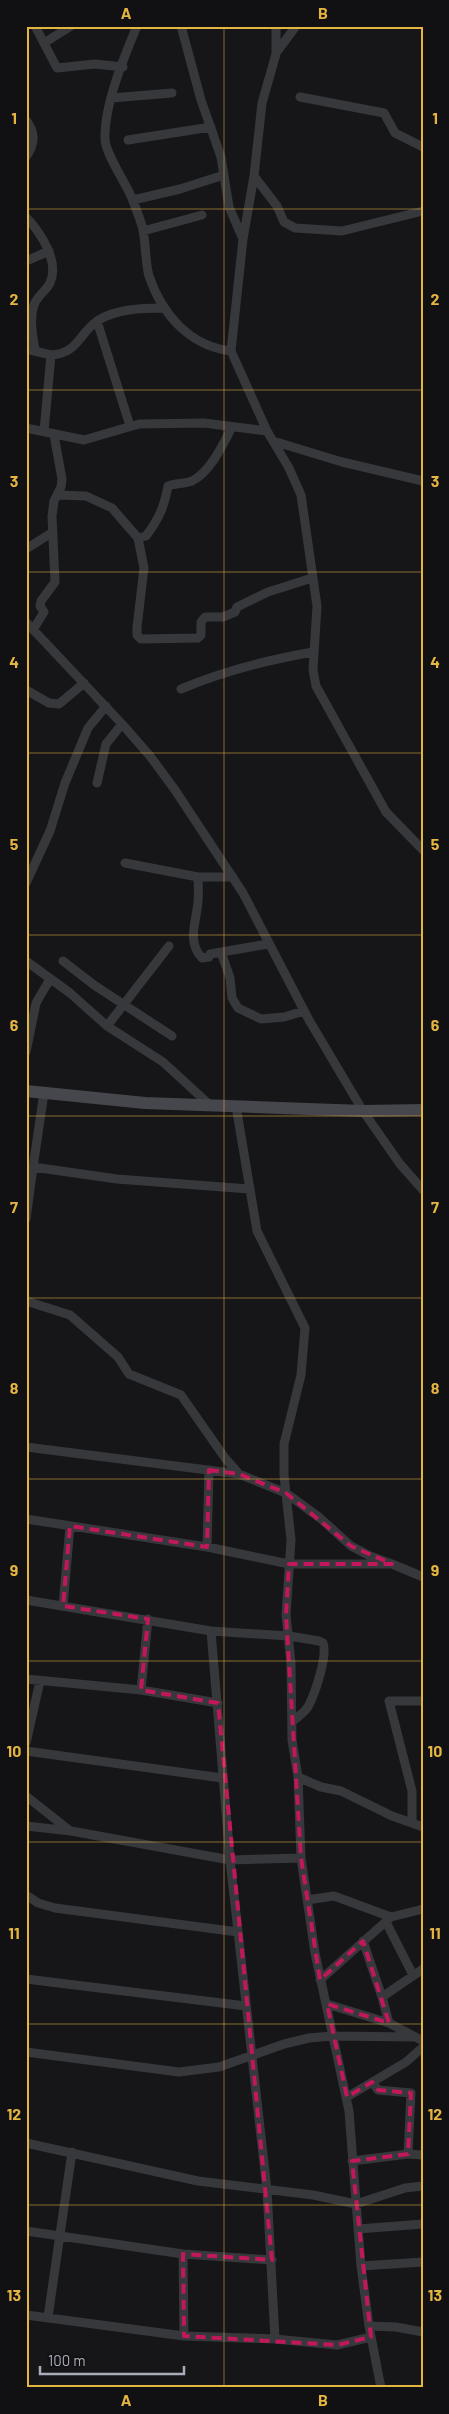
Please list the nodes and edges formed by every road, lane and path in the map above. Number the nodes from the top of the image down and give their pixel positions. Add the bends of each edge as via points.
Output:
1 (35, 26) edge
2 (71, 26) edge
3 (137, 26) edge
4 (181, 26) edge
5 (276, 26) edge
6 (296, 26) edge
7 (44, 43) junction
8 (276, 54) junction
9 (123, 67) junction
10 (172, 94) dead end
11 (300, 97) dead end
12 (111, 98) junction
13 (26, 120) edge
14 (211, 127) junction
15 (128, 140) dead end
16 (423, 147) edge
17 (26, 157) edge
18 (224, 175) junction
19 (254, 176) junction
20 (133, 200) junction
21 (423, 211) edge
22 (202, 215) dead end
23 (26, 217) edge
24 (143, 231) junction
25 (243, 239) junction
26 (49, 251) junction
27 (26, 261) edge
28 (163, 308) junction
29 (97, 321) junction
30 (30, 350) edge
31 (231, 351) junction
32 (51, 355) junction
33 (130, 426) junction
34 (232, 427) junction
35 (26, 428) edge
36 (267, 431) junction
37 (44, 432) junction
38 (54, 434) junction
39 (273, 441) junction
40 (423, 481) edge
41 (58, 495) junction
42 (54, 532) junction
43 (138, 538) junction
44 (26, 549) edge
45 (312, 578) junction
46 (26, 622) edge
47 (33, 630) junction
48 (313, 652) junction
49 (84, 683) junction
50 (181, 689) dead end
51 (26, 690) edge
52 (106, 706) junction
53 (122, 724) junction
54 (97, 783) dead end
55 (423, 850) edge
56 (125, 863) dead end
57 (198, 877) junction
58 (232, 877) junction
59 (26, 883) edge
60 (268, 944) junction
61 (169, 946) dead end
62 (221, 952) junction
63 (26, 961) edge
64 (62, 961) dead end
65 (50, 979) junction
66 (123, 1004) junction
67 (304, 1011) junction
68 (107, 1026) junction
69 (172, 1036) dead end
70 (26, 1052) edge
71 (26, 1091) edge
72 (44, 1092) junction
73 (212, 1106) junction
74 (236, 1106) junction
75 (423, 1110) edge
76 (363, 1111) junction
77 (33, 1168) junction
78 (250, 1189) junction
79 (423, 1190) edge
80 (26, 1218) edge
81 (26, 1301) edge
82 (26, 1447) edge
83 (208, 1470) junction
84 (239, 1474) junction
85 (286, 1493) junction
86 (26, 1519) edge
87 (70, 1526) junction
88 (207, 1547) junction
89 (290, 1564) junction
90 (392, 1564) junction
91 (423, 1576) edge
92 (26, 1600) edge
93 (62, 1606) junction
94 (148, 1619) junction
95 (212, 1631) junction
96 (288, 1636) junction
97 (26, 1679) edge
98 (40, 1681) junction
99 (141, 1690) junction
100 (423, 1702) edge
101 (218, 1703) junction
102 (292, 1722) junction
103 (26, 1743) edge
104 (26, 1751) edge
105 (298, 1777) junction
106 (222, 1778) junction
107 (26, 1796) edge
108 (412, 1823) junction
109 (26, 1826) edge
110 (423, 1827) edge
111 (71, 1831) junction
112 (301, 1858) junction
113 (230, 1860) junction
114 (26, 1895) edge
115 (307, 1900) junction
116 (423, 1909) edge
117 (389, 1920) junction
118 (238, 1932) junction
119 (363, 1941) junction
120 (423, 1969) edge
121 (413, 1975) junction
122 (26, 1979) edge
123 (320, 1980) junction
124 (382, 1997) junction
125 (327, 2004) junction
126 (246, 2006) junction
127 (389, 2022) junction
128 (332, 2036) junction
129 (419, 2039) edge
130 (423, 2047) edge
131 (26, 2052) edge
132 (252, 2056) junction
133 (372, 2082) junction
134 (347, 2097) junction
135 (26, 2143) edge
136 (72, 2152) junction
137 (408, 2154) junction
138 (423, 2155) edge
139 (352, 2161) junction
140 (423, 2186) edge
141 (267, 2190) junction
142 (356, 2204) junction
143 (423, 2224) edge
144 (358, 2229) junction
145 (26, 2231) edge
146 (60, 2236) junction
147 (183, 2254) junction
148 (272, 2260) junction
149 (423, 2262) edge
150 (361, 2266) junction
151 (26, 2315) edge
152 (48, 2317) junction
153 (369, 2326) junction
154 (423, 2332) edge
155 (184, 2336) junction
156 (371, 2337) junction
157 (276, 2338) junction
158 (382, 2388) edge

1 - 7 street
2 - 7 street
3 - 9 street
4 - 14 street
5 - 8 street
6 - 8 street
7 - 9 street via 57,68 95,64
8 - 19 street via 262,104
9 - 12 street
10 - 12 street
11 - 16 street via 384,113 395,133
12 - 20 street via 105,141
13 - 17 street via 34,138
14 - 15 street
14 - 18 street
18 - 20 street
18 - 25 street via 229,206
19 - 21 street via 277,206 284,222 295,228 342,231
19 - 25 street
20 - 24 street
22 - 24 street
23 - 26 street
24 - 28 street via 149,274
25 - 31 street
26 - 27 street
26 - 30 street via 50,284 34,305
28 - 29 street via 127,311
28 - 31 street via 194,340 218,350
29 - 32 street via 72,349
29 - 33 street
30 - 32 street
31 - 36 street
32 - 37 street
33 - 34 street via 204,423
33 - 38 street via 84,440
34 - 36 street
34 - 43 street via 219,454 199,477 168,486 164,510 146,536
35 - 37 street
36 - 39 street
37 - 38 street
38 - 41 street via 62,478
39 - 40 street via 342,462
39 - 45 street via 301,496
41 - 42 street via 53,506
41 - 43 street via 86,496 112,508
42 - 44 street
42 - 47 street via 55,582 41,601 44,612
43 - 45 street via 144,568 137,635 146,640 198,638 205,617 226,616 262,595
45 - 48 street via 317,609
46 - 47 street
47 - 49 street
48 - 50 street via 229,671
48 - 55 street via 313,670 321,698 386,812
49 - 51 street via 59,704 49,703
49 - 52 street
52 - 53 street
52 - 59 street via 88,728 50,832
53 - 54 street via 106,744
53 - 58 street via 155,763
56 - 57 street
57 - 58 street
57 - 62 street via 194,943 202,958
58 - 60 street via 257,918
60 - 62 street
60 - 67 street
61 - 66 street
62 - 67 street via 230,978 232,998 238,1008 262,1019
63 - 65 street
64 - 66 street
65 - 68 street
65 - 70 street via 36,1003
66 - 68 street
66 - 69 street
67 - 76 street
68 - 73 street via 163,1062
71 - 72 street
72 - 73 street via 145,1103
72 - 77 street
73 - 74 street
74 - 76 street
74 - 78 street
75 - 76 street
76 - 79 street via 400,1164
77 - 78 street
77 - 80 street
78 - 85 street via 257,1231 305,1328 301,1375 284,1444
81 - 84 street via 70,1315 118,1357 129,1374 181,1395
82 - 83 street
83 - 84 street
83 - 88 street
84 - 85 street
85 - 89 street
85 - 90 street via 351,1546
86 - 87 street
87 - 88 street
87 - 93 street
88 - 89 street
89 - 90 street
89 - 96 street via 286,1615
90 - 91 street
92 - 93 street
93 - 94 street
94 - 95 street
94 - 99 street
95 - 96 street
95 - 101 street
96 - 102 street
96 - 102 street via 319,1641 323,1643 325,1652 308,1707
97 - 98 street
98 - 99 street
98 - 103 street
99 - 101 street
100 - 108 street via 389,1701 412,1791
101 - 106 street
102 - 105 street
104 - 106 street
105 - 108 street via 321,1788 342,1791
105 - 112 street
106 - 113 street
107 - 111 street
108 - 110 street
109 - 111 street
111 - 113 street
112 - 113 street
112 - 115 street
113 - 118 street
114 - 118 street via 55,1908
115 - 117 street via 334,1896
115 - 123 street
116 - 117 street
117 - 119 street
117 - 121 street
118 - 126 street
119 - 123 street
119 - 124 street
120 - 121 street
121 - 124 street
122 - 126 street
123 - 125 street
124 - 127 street
125 - 127 street
125 - 128 street
126 - 132 street
127 - 129 street
128 - 129 street
128 - 132 street via 309,2038
128 - 134 street
130 - 133 street via 406,2062
131 - 132 street via 179,2072 218,2067
132 - 141 street
133 - 134 street
133 - 137 street via 378,2090 411,2094
134 - 139 street
135 - 136 street
136 - 141 street via 198,2181
136 - 146 street
137 - 138 street
137 - 139 street
139 - 142 street
140 - 142 street via 405,2188
141 - 142 street via 313,2194
141 - 148 street
142 - 144 street
143 - 144 street
144 - 150 street
145 - 146 street
146 - 147 street
146 - 152 street
147 - 148 street
147 - 155 street
148 - 157 street
149 - 150 street
150 - 153 street
151 - 152 street
152 - 155 street
153 - 154 street
153 - 156 street
155 - 157 street
156 - 157 street via 337,2345
156 - 158 street

